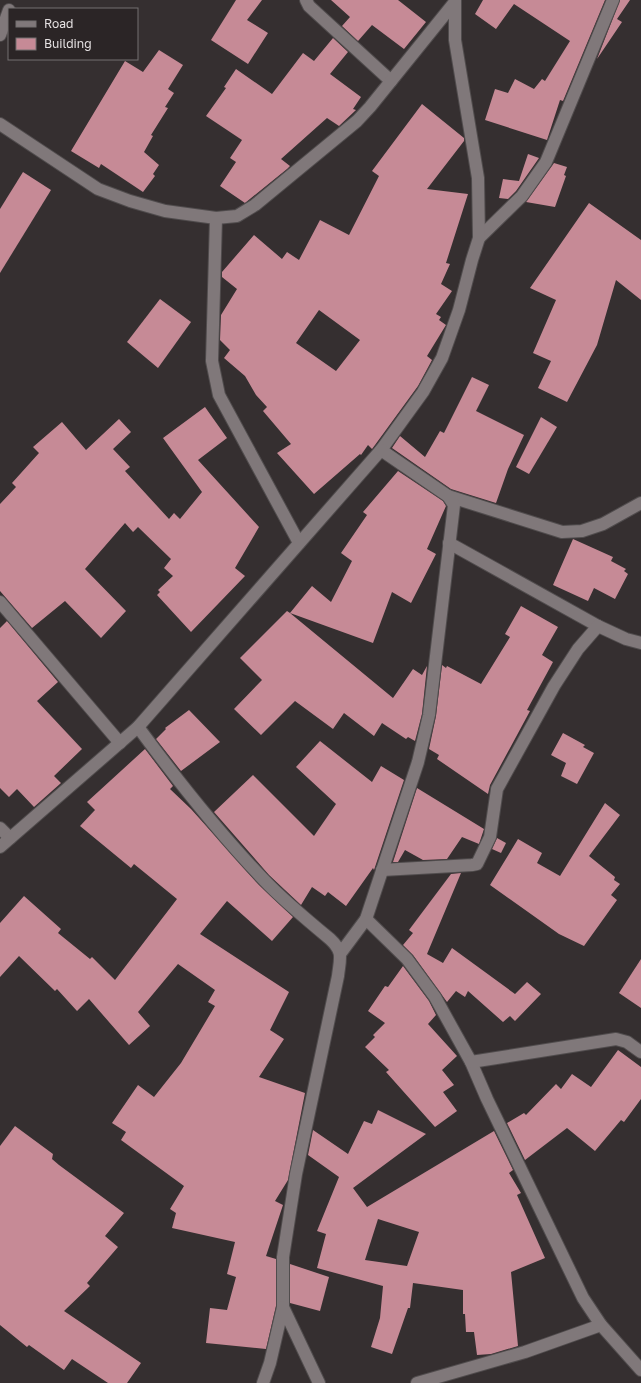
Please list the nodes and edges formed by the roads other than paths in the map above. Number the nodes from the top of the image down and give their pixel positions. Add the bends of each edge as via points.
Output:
1 (306, 0) edge
2 (613, 0) edge
3 (455, 1) edge
4 (8, 13) edge
5 (0, 35) edge
6 (391, 81) junction
7 (0, 124) edge
8 (216, 218) junction
9 (479, 238) junction
10 (381, 450) junction
11 (448, 496) junction
12 (641, 503) edge
13 (299, 543) junction
14 (449, 543) junction
15 (0, 602) edge
16 (598, 626) junction
17 (641, 643) edge
18 (138, 727) junction
19 (120, 743) junction
20 (0, 828) edge
21 (10, 838) junction
22 (0, 847) edge
23 (382, 870) junction
24 (366, 919) junction
25 (340, 954) junction
26 (641, 1052) edge
27 (472, 1062) junction
28 (282, 1307) junction
29 (601, 1325) junction
30 (641, 1370) edge
31 (264, 1383) edge
32 (319, 1383) edge
33 (416, 1383) edge

1 - 6 street via 309,6
2 - 9 street via 546,162 522,196
3 - 6 street
3 - 9 street via 455,40 478,178
4 - 5 street
6 - 8 street via 357,121 255,205 237,216
7 - 8 street via 98,189 165,210
8 - 13 street via 212,361 219,395
9 - 10 street via 442,358 423,392
10 - 11 street
10 - 13 street
11 - 12 street via 562,532 582,531 603,524
11 - 14 street via 454,505
13 - 18 street
14 - 16 street
14 - 23 street via 429,715 416,769
15 - 19 street
16 - 17 street via 626,640
16 - 23 street via 583,642 554,686 497,789 490,837 476,864
18 - 19 street
18 - 25 street via 211,822 264,880 330,938 338,947
19 - 21 street
20 - 21 street
21 - 22 street
23 - 24 street
24 - 25 street
24 - 27 street via 407,960 435,998
25 - 28 street via 338,976 296,1174 283,1257
26 - 27 street via 627,1042 616,1039
27 - 29 street via 547,1226 583,1298
28 - 31 street
28 - 32 street
29 - 30 street
29 - 33 street via 524,1352

